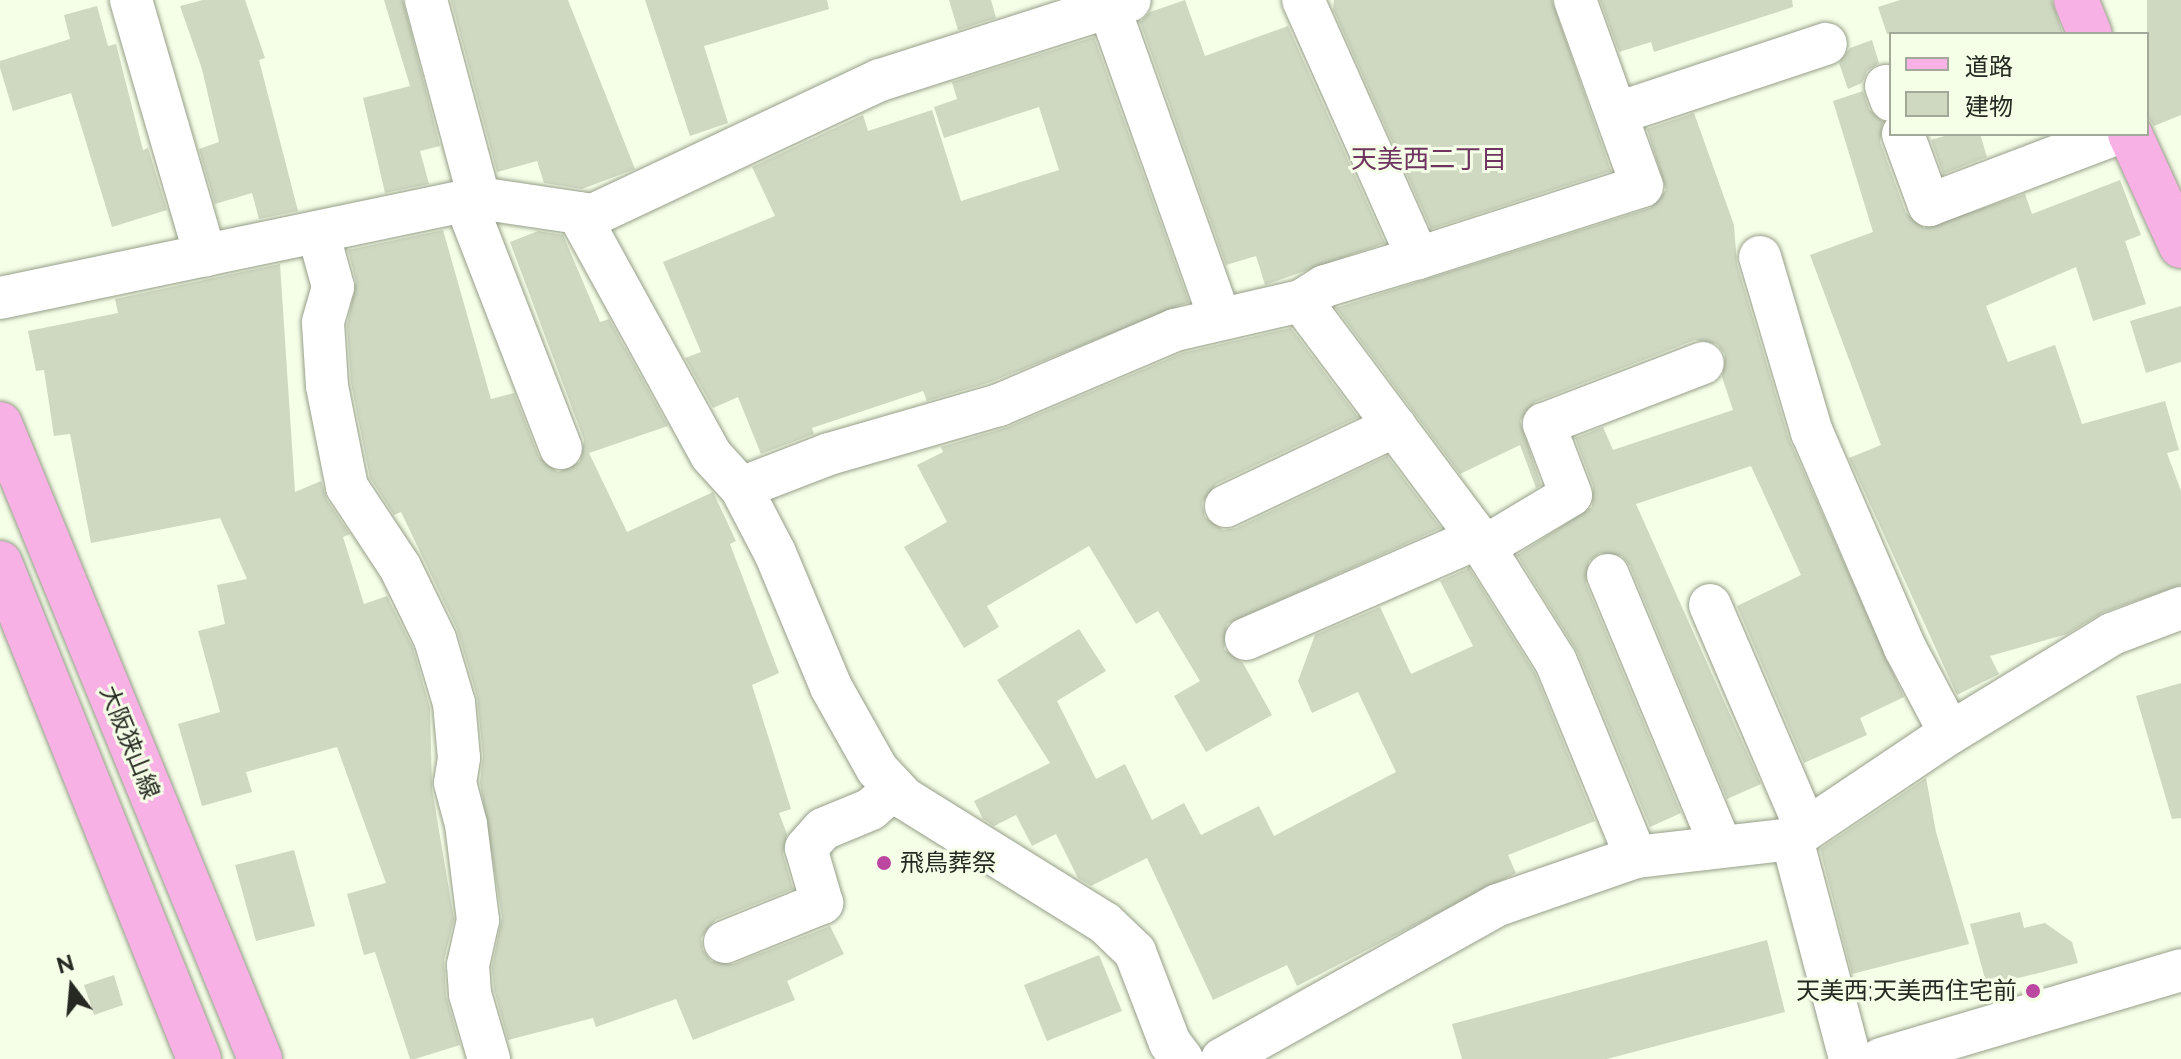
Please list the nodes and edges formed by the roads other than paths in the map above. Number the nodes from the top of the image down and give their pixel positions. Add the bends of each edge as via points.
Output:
1 (131, 0) edge
2 (426, 0) edge
3 (1303, 0) edge
4 (1575, 0) edge
5 (2076, 0) edge
6 (1122, 2) edge
7 (2089, 32) edge
8 (1826, 44) dead end
9 (1618, 113) junction
10 (1904, 136) edge
11 (2111, 136) edge
12 (2131, 136) edge
13 (472, 199) junction
14 (578, 213) junction
15 (318, 232) junction
16 (2181, 246) edge
17 (205, 255) junction
18 (1760, 257) dead end
19 (1418, 258) junction
20 (0, 298) edge
21 (1301, 301) junction
22 (1220, 319) junction
23 (1703, 363) dead end
24 (0, 424) edge
25 (1395, 426) junction
26 (561, 448) dead end
27 (741, 488) junction
28 (1226, 506) dead end
29 (1481, 543) junction
30 (0, 563) edge
31 (1608, 575) dead end
32 (1710, 605) dead end
33 (2181, 608) edge
34 (1246, 639) dead end
35 (1950, 733) junction
36 (894, 788) junction
37 (1799, 834) junction
38 (1720, 844) junction
39 (1636, 857) junction
40 (725, 942) dead end
41 (2181, 970) edge
42 (199, 1059) edge
43 (260, 1059) edge
44 (489, 1059) edge
45 (1182, 1059) edge
46 (1222, 1059) edge
47 (1850, 1059) edge
48 (1881, 1059) edge

1 - 17 street
2 - 13 street
3 - 19 street
4 - 9 street
5 - 7 main road
6 - 14 street via 880,80 593,215
6 - 22 street
8 - 9 street
9 - 19 street via 1642,186
10 - 11 street via 1929,205
12 - 16 main road
13 - 14 street
13 - 15 street
13 - 26 street
14 - 27 street via 711,455
15 - 17 street
15 - 44 street via 333,287 323,323 327,386 347,487 400,567 435,639 454,703 459,758 455,783 474,867 478,920 468,965 470,994
17 - 20 street
18 - 35 street via 1812,432 1905,648
19 - 21 street via 1325,286
21 - 22 street
21 - 25 street
22 - 27 street via 1175,330 999,405 829,454
23 - 29 street via 1544,424 1571,495
24 - 43 main road, 大阪狭山線
25 - 28 street
25 - 29 street
27 - 36 street via 775,553 831,687 877,769
29 - 34 street
29 - 39 street via 1556,662
30 - 42 main road
31 - 38 street
32 - 37 street
33 - 35 street via 2112,634
35 - 37 street
36 - 40 street via 871,809 823,829 806,848 822,903
36 - 45 street via 1115,932 1135,952 1170,1043
37 - 38 street
37 - 47 street
38 - 39 street
39 - 46 street via 1498,905
41 - 48 street

